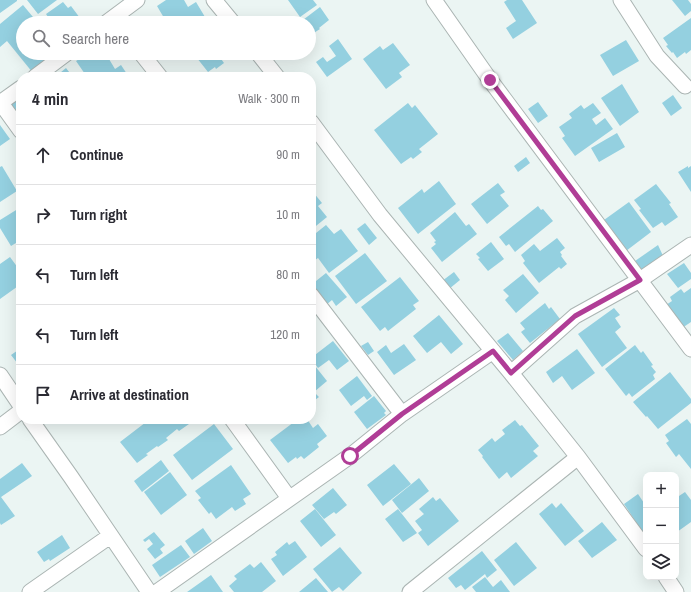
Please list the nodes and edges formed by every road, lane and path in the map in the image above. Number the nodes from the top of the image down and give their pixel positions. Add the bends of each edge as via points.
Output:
1 (137, 0) edge
2 (214, 0) edge
3 (434, 0) edge
4 (621, 0) edge
5 (119, 16) edge
6 (227, 16) edge
7 (58, 60) edge
8 (147, 60) edge
9 (264, 60) edge
10 (42, 72) edge
11 (156, 72) edge
12 (273, 72) edge
13 (685, 86) dead end
14 (16, 92) edge
15 (0, 103) edge
16 (16, 124) edge
17 (316, 129) edge
18 (691, 246) edge
19 (640, 280) junction
20 (316, 302) edge
21 (691, 349) edge
22 (493, 351) junction
23 (511, 373) junction
24 (0, 375) edge
25 (16, 399) edge
26 (402, 414) junction
27 (16, 415) edge
28 (34, 424) edge
29 (236, 424) edge
30 (0, 427) edge
31 (578, 457) junction
32 (289, 498) junction
33 (110, 536) junction
34 (643, 545) edge
35 (668, 580) edge
36 (30, 592) edge
37 (149, 592) edge
38 (157, 592) edge
39 (410, 592) edge
40 (676, 592) edge

1 - 5 street
2 - 6 street
3 - 19 street via 490,80
4 - 13 street via 657,56
7 - 10 street
8 - 11 street
9 - 12 street
14 - 15 street
15 - 16 street
17 - 22 street via 380,215
18 - 19 street
19 - 21 street
19 - 23 street via 575,316
20 - 26 street
22 - 23 street
22 - 26 street
23 - 31 street
24 - 25 street
26 - 32 street via 350,456
27 - 30 street
28 - 33 street
29 - 32 street
31 - 34 street
31 - 39 street
32 - 38 street
33 - 36 street
33 - 37 street
35 - 40 street

